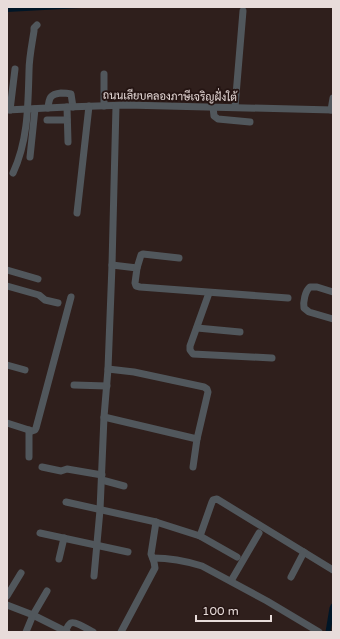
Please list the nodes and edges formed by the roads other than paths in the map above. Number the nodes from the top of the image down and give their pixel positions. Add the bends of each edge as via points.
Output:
1 (243, 11) dead end
2 (36, 25) dead end
3 (15, 69) dead end
4 (104, 74) dead end
5 (333, 98) edge
6 (89, 106) junction
7 (104, 106) junction
8 (116, 106) junction
9 (70, 107) junction
10 (213, 107) junction
11 (235, 107) junction
12 (48, 108) junction
13 (32, 109) junction
14 (8, 110) edge
15 (332, 110) edge
16 (47, 120) dead end
17 (67, 120) junction
18 (250, 122) dead end
19 (68, 142) dead end
20 (30, 157) dead end
21 (13, 173) dead end
22 (77, 213) dead end
23 (179, 258) dead end
24 (112, 265) junction
25 (137, 268) junction
26 (7, 270) edge
27 (38, 279) dead end
28 (7, 286) edge
29 (333, 292) edge
30 (210, 293) junction
31 (71, 297) dead end
32 (288, 298) dead end
33 (58, 303) dead end
34 (333, 319) edge
35 (197, 328) junction
36 (240, 332) dead end
37 (272, 358) dead end
38 (7, 365) edge
39 (25, 370) dead end
40 (108, 370) junction
41 (74, 385) dead end
42 (107, 386) junction
43 (104, 417) junction
44 (7, 423) edge
45 (29, 430) junction
46 (196, 439) junction
47 (29, 457) dead end
48 (42, 467) dead end
49 (193, 467) dead end
50 (102, 478) junction
51 (124, 486) dead end
52 (66, 502) dead end
53 (100, 510) junction
54 (156, 522) junction
55 (260, 532) dead end
56 (40, 533) dead end
57 (200, 536) junction
58 (64, 538) junction
59 (97, 545) junction
60 (128, 552) dead end
61 (304, 552) junction
62 (237, 557) dead end
63 (153, 558) junction
64 (59, 559) dead end
65 (333, 570) edge
66 (21, 573) dead end
67 (94, 576) dead end
68 (291, 578) dead end
69 (231, 581) junction
70 (47, 591) dead end
71 (7, 596) edge
72 (7, 605) edge
73 (33, 615) junction
74 (26, 632) edge
75 (66, 632) edge
76 (91, 632) edge
77 (121, 632) edge
78 (319, 632) edge

1 - 11 street
2 - 13 street via 30,64
3 - 14 street
4 - 7 street
5 - 15 street
6 - 7 street, ถนนเลียบคลองภาษีเจริญฝั่งใต้
6 - 9 street, ถนนเลียบคลองภาษีเจริญฝั่งใต้
6 - 22 street
7 - 8 street, ถนนเลียบคลองภาษีเจริญฝั่งใต้
8 - 10 street, ถนนเลียบคลองภาษีเจริญฝั่งใต้
8 - 24 street
9 - 12 street, ถนนเลียบคลองภาษีเจริญฝั่งใต้
9 - 12 street via 71,94 56,93 50,97
9 - 17 street
10 - 11 street, ถนนเลียบคลองภาษีเจริญฝั่งใต้
10 - 18 street via 214,116 218,119
11 - 15 street, ถนนเลียบคลองภาษีเจริญฝั่งใต้
12 - 13 street, ถนนเลียบคลองภาษีเจริญฝั่งใต้
13 - 14 street, ถนนเลียบคลองภาษีเจริญฝั่งใต้
13 - 20 street
13 - 21 street via 21,155
16 - 17 street
17 - 19 street
23 - 25 street via 143,254
24 - 25 street
24 - 40 street
25 - 30 street via 136,286
26 - 27 street
28 - 33 street
29 - 34 street via 310,287 303,306 309,312
30 - 32 street
30 - 35 street
31 - 45 street via 36,428
35 - 36 street
35 - 37 street via 190,346 193,354
38 - 39 street
40 - 42 street
40 - 46 street via 134,372 207,389
41 - 42 street
42 - 43 street
43 - 46 street
43 - 50 street
44 - 45 street
45 - 47 street
46 - 49 street
48 - 50 street via 61,471 67,469
50 - 51 street
50 - 53 street
52 - 53 street
53 - 54 street
53 - 59 street
54 - 57 street
54 - 63 street via 151,554
55 - 69 street
56 - 58 street
57 - 61 street via 212,502 217,499
57 - 62 street
58 - 59 street
58 - 64 street
59 - 60 street
59 - 67 street
61 - 65 street
61 - 68 street
63 - 69 street via 191,562
63 - 77 street via 155,568
66 - 71 street
69 - 78 street
70 - 73 street
72 - 73 street
73 - 74 street
73 - 75 street
75 - 76 street via 72,622

